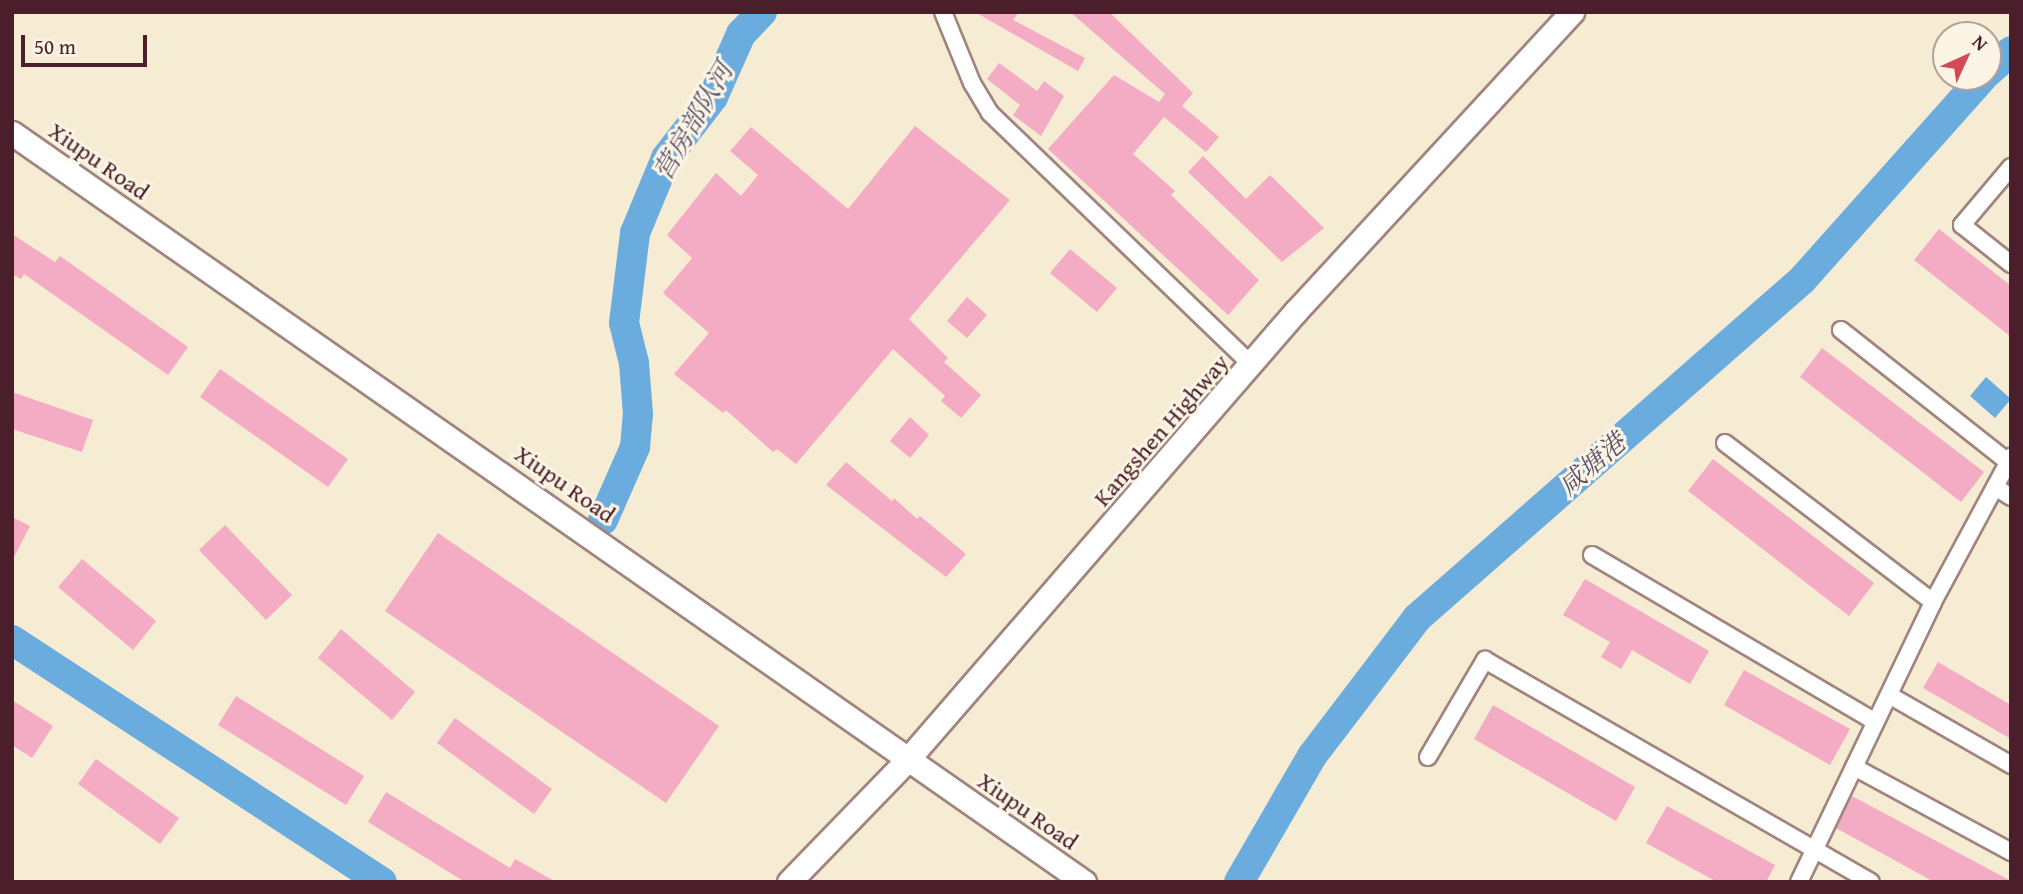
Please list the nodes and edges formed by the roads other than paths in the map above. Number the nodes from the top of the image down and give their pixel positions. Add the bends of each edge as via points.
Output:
1 (943, 12) edge
2 (1572, 12) edge
3 (12, 133) edge
4 (2011, 167) edge
5 (2011, 264) edge
6 (1841, 330) dead end
7 (1252, 365) junction
8 (1725, 443) dead end
9 (2009, 460) edge
10 (1995, 488) junction
11 (2011, 497) edge
12 (1592, 555) dead end
13 (1933, 602) junction
14 (1889, 695) junction
15 (1875, 722) junction
16 (1428, 757) dead end
17 (908, 759) junction
18 (2011, 765) edge
19 (1854, 767) junction
20 (1814, 849) junction
21 (2011, 852) edge
22 (789, 882) edge
23 (1084, 882) edge
24 (1799, 882) edge
25 (1871, 882) edge

1 - 7 street via 990,113
2 - 7 main road, Kangshen Highway via 1296,311
3 - 17 main road, Xiupu Road
4 - 5 street via 1962,225
6 - 9 street
7 - 17 main road, Kangshen Highway
8 - 13 street
9 - 10 street
10 - 11 street
10 - 13 street
12 - 15 street
13 - 14 street
14 - 15 street
14 - 18 street
15 - 19 street
16 - 20 street via 1485,660
17 - 22 main road, Kangshen Highway
17 - 23 main road, Xiupu Road
19 - 20 street
19 - 21 street
20 - 24 street
20 - 25 street

